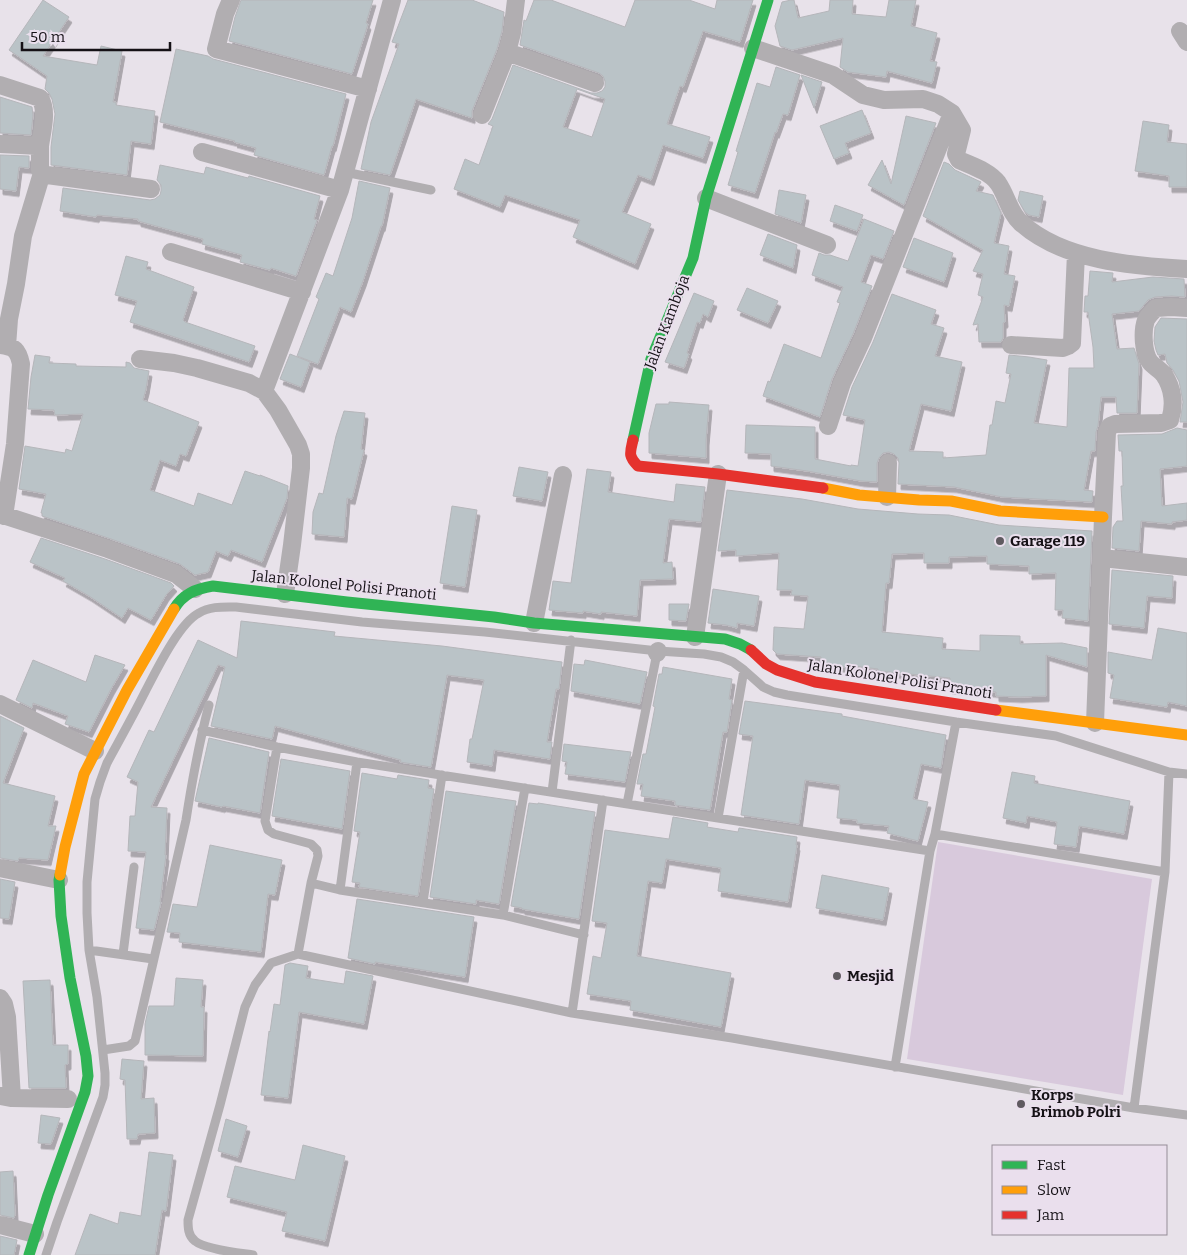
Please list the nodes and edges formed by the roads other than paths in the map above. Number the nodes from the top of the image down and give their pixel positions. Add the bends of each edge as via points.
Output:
1 (230, 0) edge
2 (392, 0) edge
3 (516, 0) edge
4 (768, 0) edge
5 (753, 48) junction
6 (507, 52) junction
7 (595, 82) dead end
8 (0, 85) edge
9 (368, 88) junction
10 (952, 113) junction
11 (482, 115) dead end
12 (0, 144) edge
13 (40, 146) junction
14 (202, 152) dead end
15 (345, 172) junction
16 (42, 173) junction
17 (151, 189) dead end
18 (340, 190) junction
19 (430, 190) dead end
20 (706, 198) junction
21 (827, 245) dead end
22 (170, 252) dead end
23 (1076, 253) junction
24 (1187, 269) edge
25 (302, 292) junction
26 (1187, 308) edge
27 (4, 345) edge
28 (1011, 345) dead end
29 (140, 359) dead end
30 (264, 391) junction
31 (828, 426) dead end
32 (888, 463) dead end
33 (718, 474) junction
34 (563, 475) dead end
35 (887, 497) junction
36 (2, 515) edge
37 (1103, 517) junction
38 (1102, 558) junction
39 (1187, 567) edge
40 (195, 589) junction
41 (284, 594) junction
42 (534, 622) junction
43 (695, 637) junction
44 (571, 640) junction
45 (657, 652) junction
46 (744, 670) junction
47 (0, 704) edge
48 (209, 705) dead end
49 (956, 722) junction
50 (1095, 723) junction
51 (202, 730) junction
52 (1187, 735) edge
53 (277, 746) junction
54 (95, 751) junction
55 (356, 762) junction
56 (1169, 772) junction
57 (1187, 774) edge
58 (442, 775) junction
59 (525, 788) junction
60 (552, 792) junction
61 (603, 800) junction
62 (626, 804) junction
63 (718, 818) junction
64 (935, 834) junction
65 (930, 852) junction
66 (134, 867) dead end
67 (0, 868) edge
68 (1165, 872) junction
69 (59, 880) junction
70 (311, 883) junction
71 (340, 890) junction
72 (422, 902) junction
73 (503, 915) junction
74 (584, 935) junction
75 (88, 950) junction
76 (123, 954) junction
77 (298, 954) junction
78 (154, 959) junction
79 (0, 998) edge
80 (572, 1013) junction
81 (103, 1050) junction
82 (896, 1067) junction
83 (6, 1097) edge
84 (68, 1099) dead end
85 (1134, 1108) junction
86 (1187, 1115) edge
87 (0, 1224) edge
88 (35, 1234) junction
89 (29, 1255) edge
90 (46, 1255) edge
91 (253, 1255) edge

1 - 9 street via 216,49
2 - 9 street
3 - 6 street
4 - 5 street, Jalan Kamboja
5 - 10 street via 833,75 863,95 884,100 923,99
5 - 20 street, Jalan Kamboja
6 - 7 street
6 - 11 street
8 - 13 street via 40,98 44,113
9 - 15 street
10 - 23 street via 962,130 956,154 959,160 993,178 1020,222 1042,238
10 - 31 street
12 - 13 street
13 - 16 street
14 - 18 street
15 - 18 street
15 - 19 lane
16 - 17 street
16 - 27 street via 23,236
18 - 25 street
20 - 21 street
20 - 33 street, Jalan Kamboja via 693,258 651,359 630,453 638,466
22 - 25 street
23 - 24 street via 1104,260
23 - 28 street via 1072,343 1063,348
25 - 30 street
26 - 37 street via 1156,308 1146,320 1143,340 1148,359 1164,374 1172,392 1173,410 1170,420 1161,423 1110,426
27 - 36 street via 15,349 21,364 15,444
29 - 30 street via 230,376
30 - 41 street via 291,432 301,454
32 - 35 street
33 - 35 street
33 - 43 street
34 - 42 street
35 - 37 street via 951,501 1000,511
36 - 40 street via 176,574
37 - 38 street
38 - 39 street
38 - 50 street
40 - 41 street, Jalan Kolonel Polisi Pranoti via 213,586
40 - 54 street via 178,602
41 - 42 street, Jalan Kolonel Polisi Pranoti
42 - 43 street, Jalan Kolonel Polisi Pranoti
43 - 50 street, Jalan Kolonel Polisi Pranoti via 737,643 777,670 815,682
44 - 45 lane
44 - 60 lane
44 - 75 lane via 236,608 218,607 199,612 169,647 100,782 95,799 87,882
45 - 46 lane via 720,657
45 - 62 lane
46 - 49 lane via 774,692
46 - 63 lane
47 - 54 street
48 - 51 lane
49 - 56 lane via 1056,736
49 - 64 lane
50 - 52 street, Jalan Kolonel Polisi Pranoti
51 - 53 lane
51 - 78 lane via 186,820
53 - 55 lane
53 - 70 lane via 264,822 274,834 311,844 317,850
54 - 69 street via 78,794
55 - 58 lane
55 - 71 lane
56 - 57 lane
56 - 68 lane
58 - 59 lane
58 - 72 lane
59 - 60 lane
59 - 73 lane
60 - 61 lane
61 - 62 lane
61 - 74 lane
62 - 63 lane
63 - 65 lane
64 - 65 lane
64 - 68 lane
65 - 82 lane
66 - 76 lane
67 - 69 street
68 - 85 lane
69 - 88 street via 64,942 88,1076
70 - 71 lane
70 - 77 lane
71 - 72 lane
72 - 73 lane
73 - 74 lane
74 - 80 lane
75 - 76 lane
75 - 81 lane
76 - 78 lane
77 - 80 lane
77 - 91 lane via 271,963 254,985 245,1007 188,1220 189,1232 202,1246
78 - 81 lane via 135,1041 129,1046
79 - 83 street via 7,1017
80 - 82 lane
81 - 90 lane via 103,1097
82 - 85 lane
83 - 84 street
85 - 86 lane
87 - 88 street
88 - 89 street

